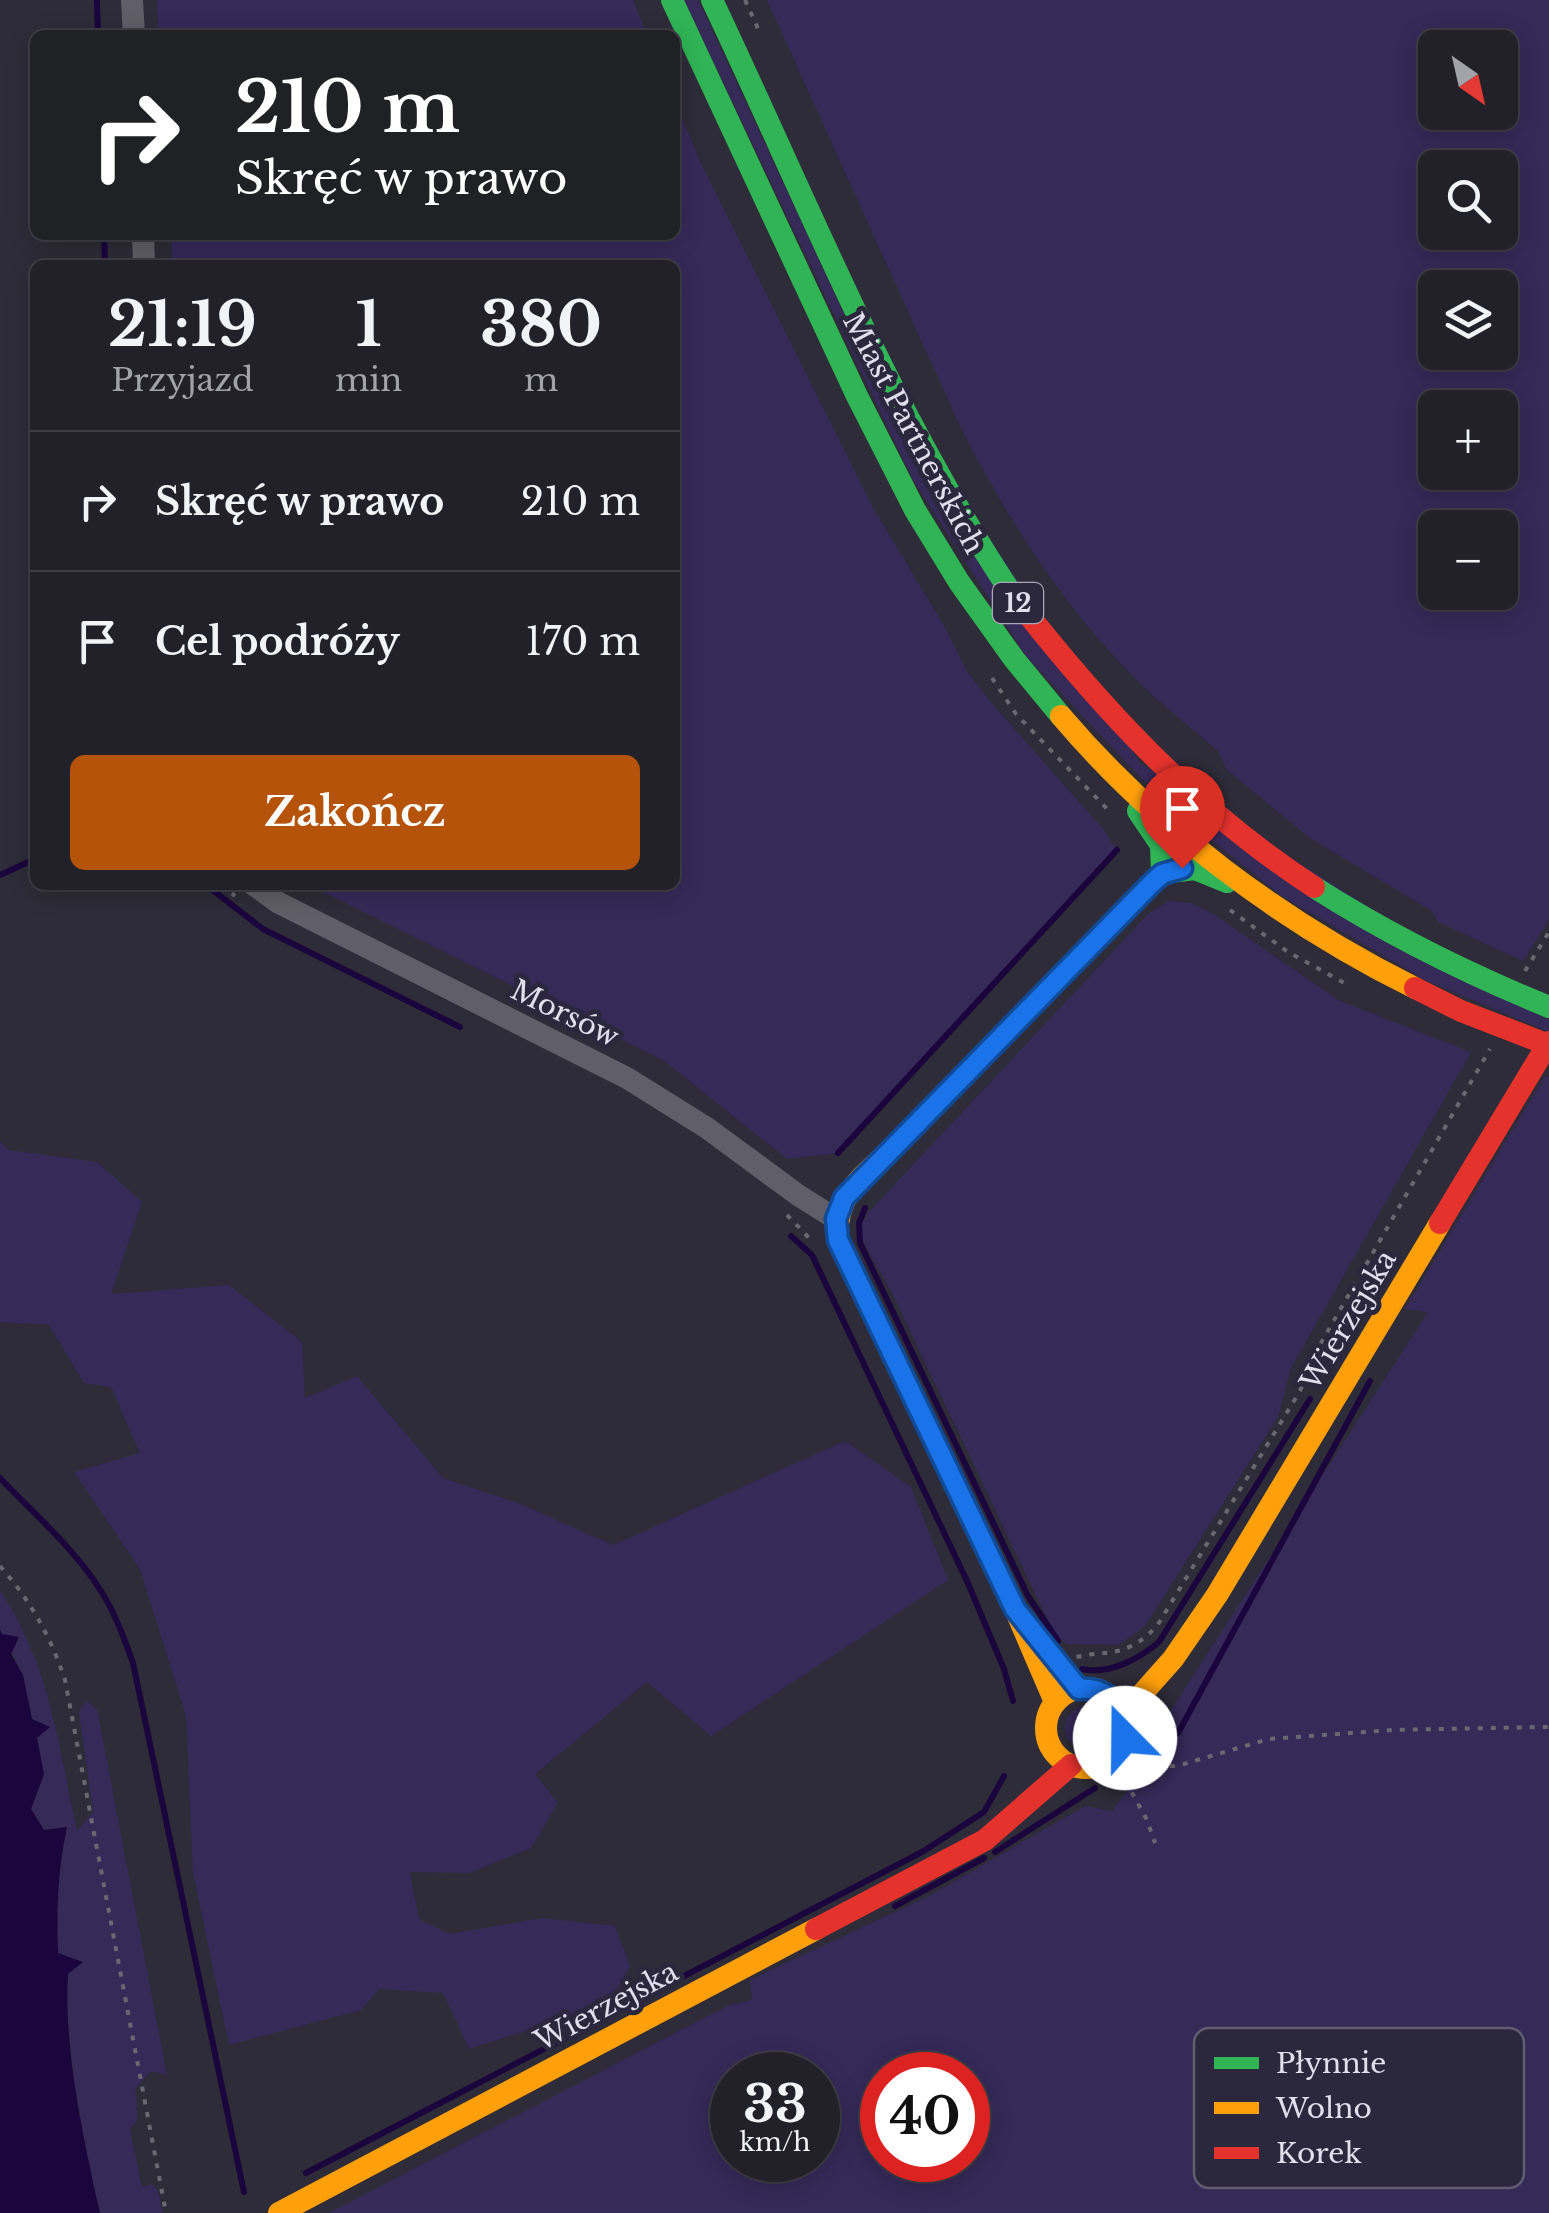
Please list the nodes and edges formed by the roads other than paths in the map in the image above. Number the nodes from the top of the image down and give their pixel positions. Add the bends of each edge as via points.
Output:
1 (132, 0) edge
2 (672, 0) edge
3 (712, 0) edge
4 (134, 30) edge
5 (1118, 775) junction
6 (1162, 874) junction
7 (1252, 889) junction
8 (245, 891) edge
9 (1549, 1006) edge
10 (1549, 1044) edge
11 (836, 1219) junction
12 (1015, 1609) junction
13 (1196, 1626) junction
14 (1079, 1689) junction
15 (1107, 1694) junction
16 (1056, 1702) junction
17 (1124, 1714) junction
18 (1050, 1746) junction
19 (1071, 1766) junction
20 (962, 1852) junction
21 (279, 2213) edge

1 - 4 street
2 - 5 street, Miast Partnerskich / 12 via 918,515 1004,646
3 - 9 street, Miast Partnerskich / 12 via 930,461 996,572 1057,654 1145,750 1262,852 1387,932
5 - 6 street via 1162,845
5 - 7 street, Miast Partnerskich / 12
6 - 7 street via 1194,869
6 - 11 street via 844,1198
7 - 10 street, Miast Partnerskich / 12 via 1375,968
8 - 11 street, Morsów via 627,1078
10 - 13 street, Wierzejska
11 - 12 street via 838,1240
12 - 14 street
12 - 16 street
13 - 15 street, Wierzejska
13 - 17 street, Wierzejska
14 - 15 street
14 - 16 street
15 - 17 street
16 - 18 street via 1046,1723
17 - 19 street via 1116,1762
18 - 19 street
18 - 20 street, Wierzejska
19 - 20 street, Wierzejska via 1002,1829
20 - 21 street, Wierzejska

